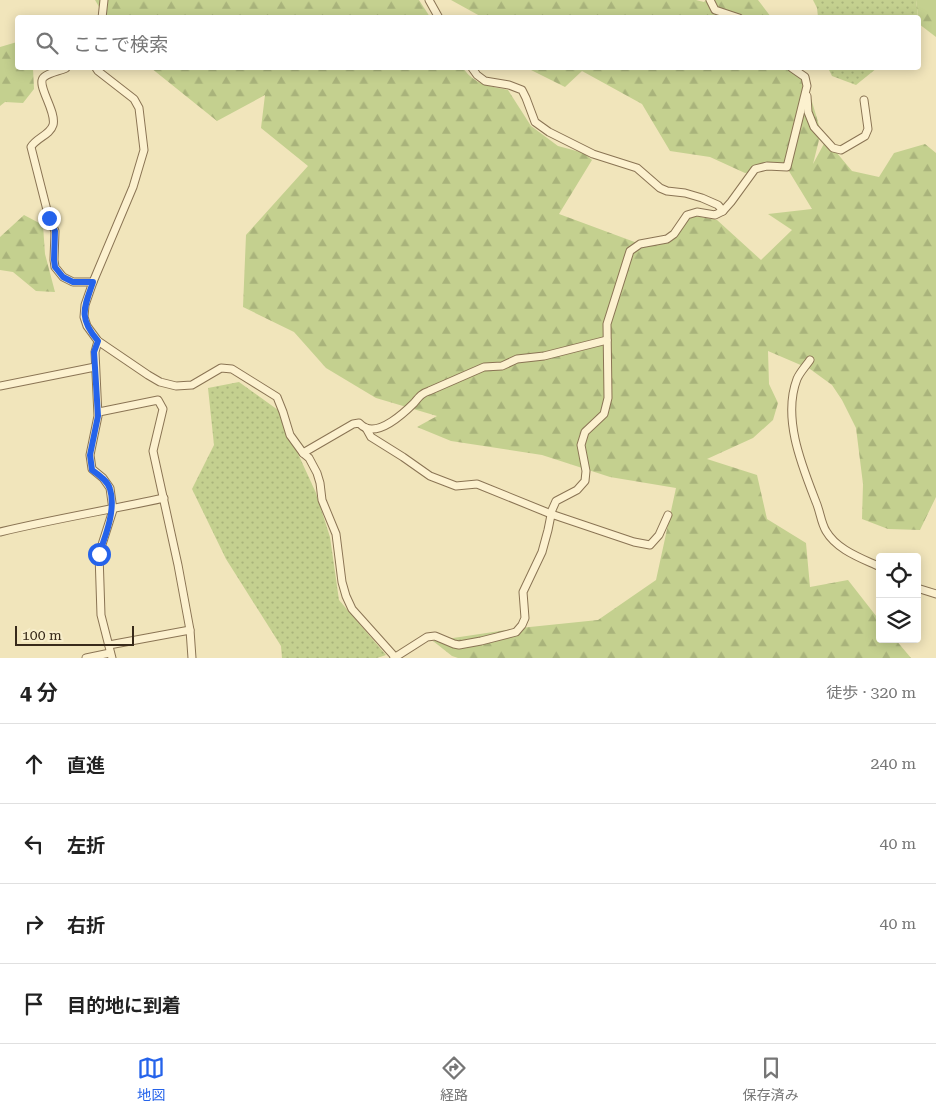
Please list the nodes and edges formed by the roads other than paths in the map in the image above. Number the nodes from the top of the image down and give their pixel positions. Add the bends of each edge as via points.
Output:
1 (104, 0) edge
2 (429, 0) edge
3 (710, 0) edge
4 (102, 15) edge
5 (437, 15) edge
6 (730, 15) edge
7 (62, 70) edge
8 (97, 70) edge
9 (473, 70) edge
10 (795, 70) edge
11 (807, 86) junction
12 (864, 100) dead end
13 (723, 211) junction
14 (93, 282) junction
15 (607, 340) junction
16 (98, 341) junction
17 (810, 360) dead end
18 (95, 366) junction
19 (0, 386) edge
20 (98, 412) junction
21 (366, 428) junction
22 (303, 453) junction
23 (164, 498) junction
24 (113, 510) junction
25 (551, 514) junction
26 (668, 515) dead end
27 (0, 532) edge
28 (876, 565) edge
29 (921, 589) edge
30 (936, 594) edge
31 (190, 630) junction
32 (110, 652) edge
33 (86, 658) edge
34 (192, 658) edge
35 (395, 658) edge

1 - 4 street
2 - 5 street
3 - 6 street via 715,10
7 - 14 street via 42,78 54,115 53,124 31,147 55,231 55,267 63,277 73,282
8 - 14 street via 134,99 139,108 144,150 133,187
9 - 13 street via 485,80 522,90 535,122 548,132 593,154 637,168 660,188 702,198
10 - 11 street via 805,77
11 - 12 street via 808,112 814,127 833,148 841,150 865,136 868,129
11 - 13 street via 787,167 755,169
13 - 15 street via 715,215 697,212 687,215 667,239 640,244 630,251 607,324
14 - 16 street via 84,317
15 - 21 street via 544,356 517,359 502,366 484,367 423,392 388,424 377,429
15 - 25 street via 608,398 604,414 585,432 581,445 585,481 577,490 556,501
16 - 18 street via 94,352
16 - 22 street via 160,382 176,386 192,385 221,368 232,369 277,397 290,436
17 - 28 street via 797,378 792,397 794,436 804,472 826,531 840,547
18 - 19 street
18 - 20 street
20 - 23 street via 158,400 162,409 153,450
20 - 24 street via 90,455 92,470 110,488
21 - 22 street via 353,424
21 - 25 street via 371,437 430,476 456,486 477,484
22 - 35 street via 317,472 322,500 336,534 346,596 352,609
23 - 24 street
23 - 31 street
24 - 27 street
24 - 32 street via 99,554 102,615
25 - 26 street via 650,545 659,535
25 - 35 street via 542,552 523,592 525,618 516,632 459,645 435,636 427,637
29 - 30 street
31 - 32 street
31 - 34 street
32 - 33 street

